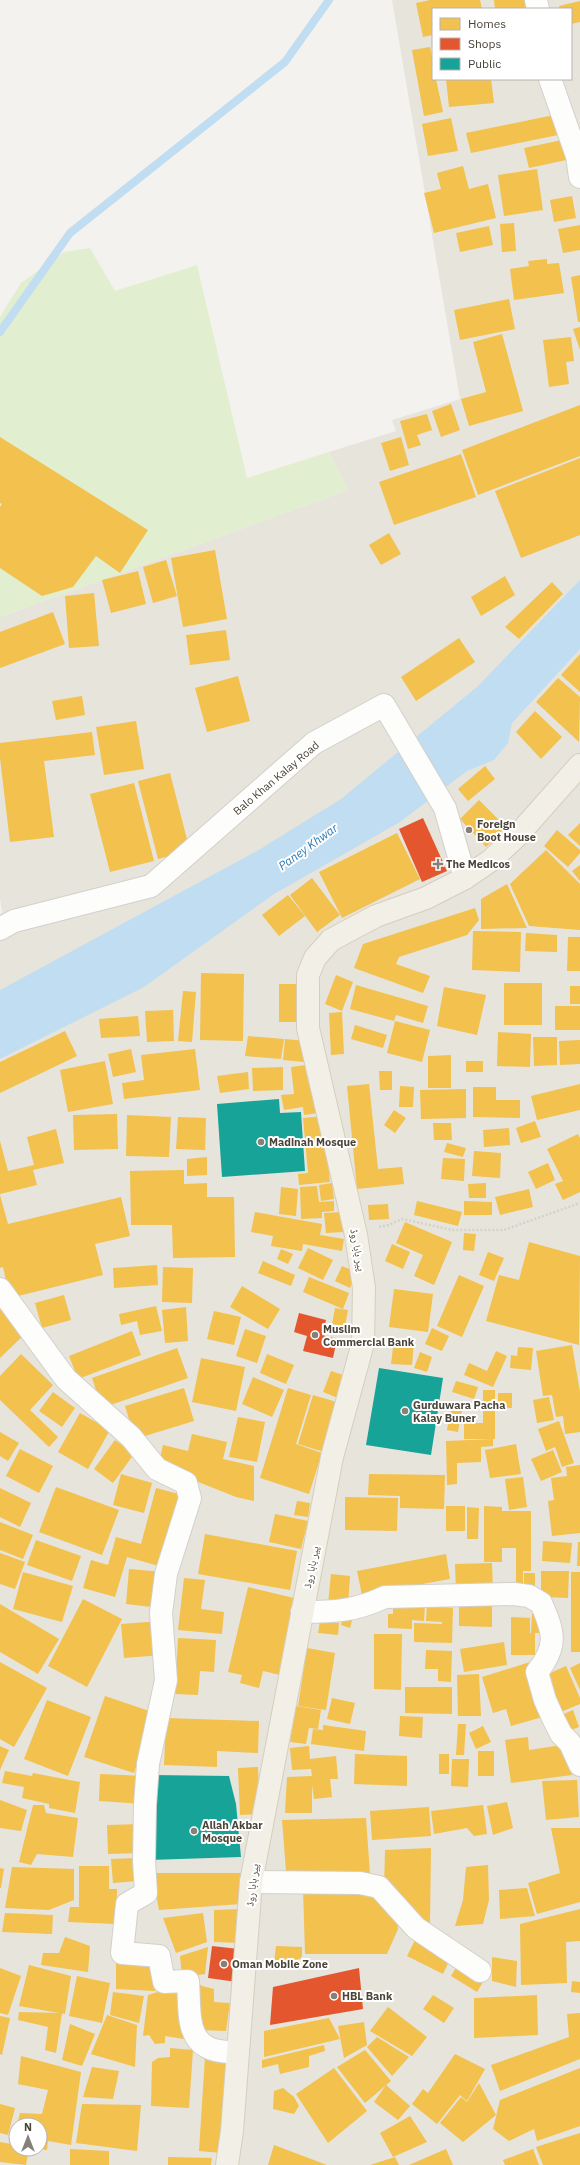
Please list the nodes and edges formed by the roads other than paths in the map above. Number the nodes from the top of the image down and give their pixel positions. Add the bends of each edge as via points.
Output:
1 (550, 80) edge
2 (580, 177) edge
3 (580, 765) edge
4 (465, 878) junction
5 (0, 929) edge
6 (0, 1289) edge
7 (302, 1612) junction
8 (580, 1765) edge
9 (251, 1882) junction
10 (480, 1970) dead end
11 (238, 2053) junction
12 (227, 2165) edge

1 - 2 street via 577,156
3 - 4 main road via 518,836 490,861
4 - 5 street, Balo Khan Kalay Road via 445,808 384,705 314,743 151,886 14,921
4 - 7 main road, پیر بابا روڈ via 426,898 376,916 332,940 315,958 308,975 308,1028 356,1235 364,1288 363,1343 332,1457
6 - 11 street via 66,1379 131,1437 157,1469 186,1482 190,1498 166,1574 161,1613 166,1680 148,1764 144,1861 146,1893 127,1904 122,1953 159,1956 164,1982 188,1981 192,2030 200,2043 208,2048
7 - 8 street via 344,1611 365,1606 385,1597 514,1594 529,1596 541,1603 553,1639 544,1663 537,1672 545,1700 560,1734 570,1743
7 - 9 main road, پیر بابا روڈ
9 - 10 street via 360,1883 379,1887 416,1928
9 - 11 main road, پیر بابا روڈ
11 - 12 main road, پیر بابا روڈ

